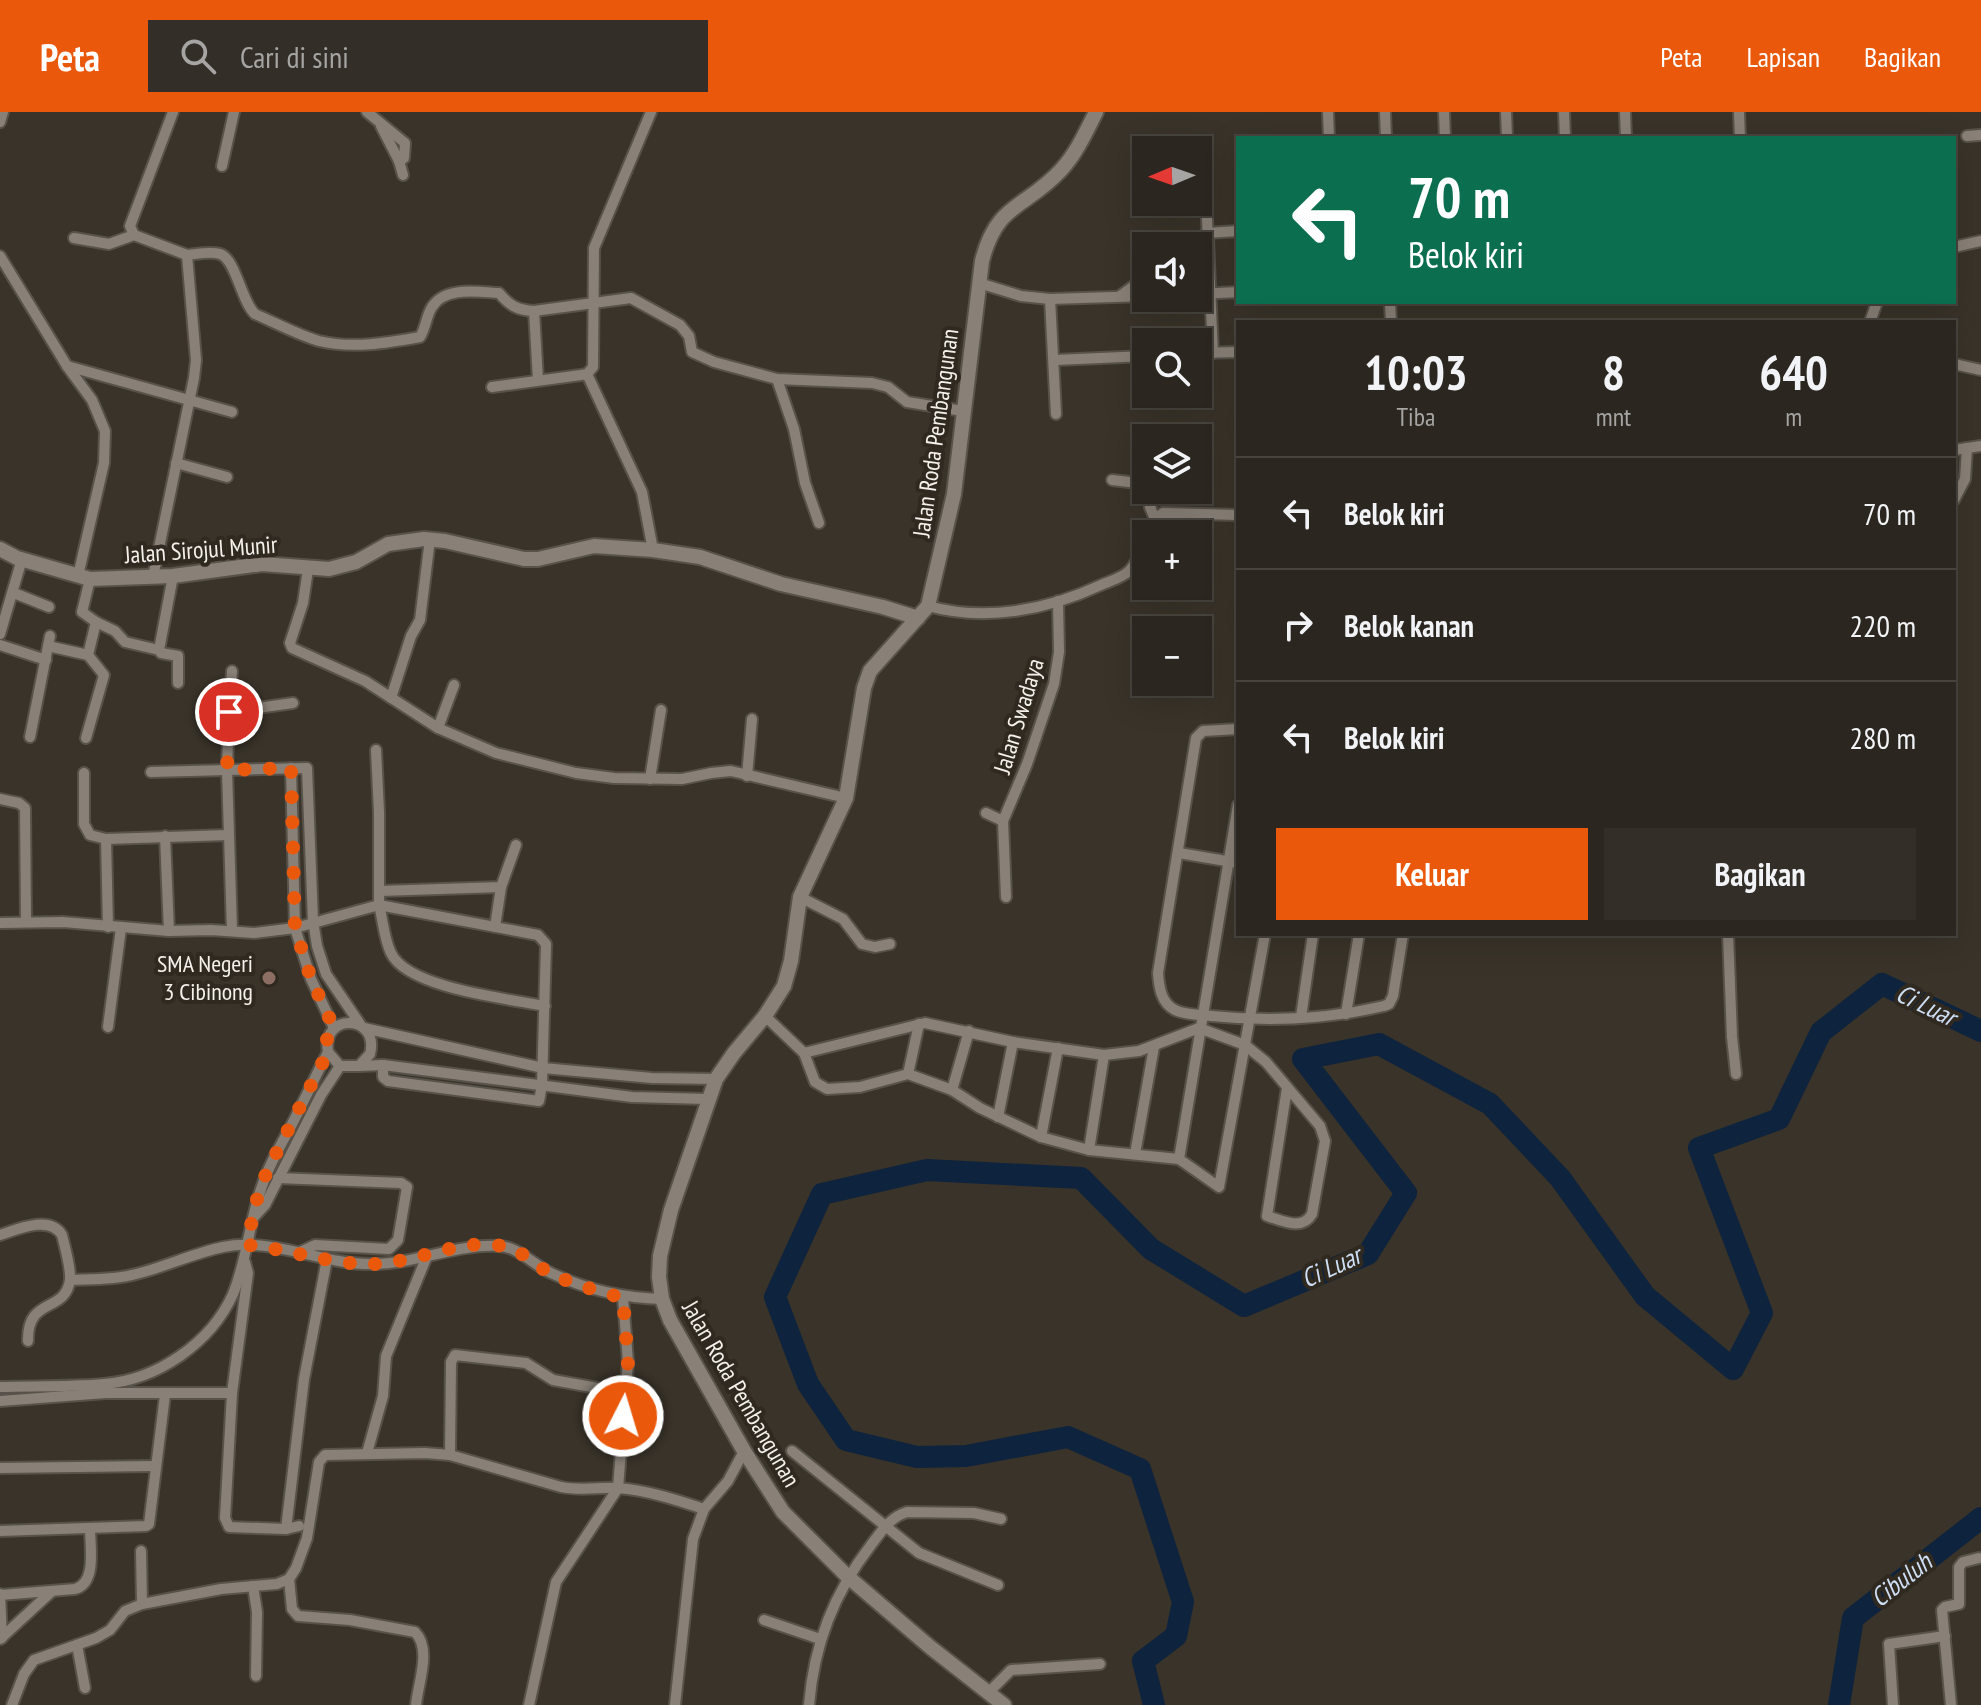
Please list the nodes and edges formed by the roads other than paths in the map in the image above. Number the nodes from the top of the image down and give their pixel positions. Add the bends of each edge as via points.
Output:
1 (3, 112) edge
2 (173, 112) edge
3 (234, 112) edge
4 (367, 112) edge
5 (651, 112) edge
6 (1096, 112) edge
7 (1328, 112) edge
8 (1385, 112) edge
9 (1444, 112) edge
10 (1506, 112) edge
11 (1564, 112) edge
12 (1625, 112) edge
13 (1739, 112) edge
14 (0, 122) edge
15 (1981, 135) edge
16 (1329, 136) edge
17 (1386, 136) edge
18 (1445, 136) edge
19 (1507, 136) edge
20 (1565, 136) edge
21 (1626, 136) edge
22 (1740, 136) edge
23 (1967, 136) dead end
24 (222, 166) dead end
25 (403, 175) dead end
26 (1236, 231) edge
27 (1212, 233) edge
28 (134, 235) junction
29 (74, 238) dead end
30 (1981, 241) edge
31 (1956, 247) edge
32 (187, 255) junction
33 (0, 256) edge
34 (979, 283) junction
35 (1132, 287) edge
36 (1236, 292) edge
37 (1212, 293) edge
38 (1132, 296) edge
39 (1118, 297) junction
40 (1050, 299) junction
41 (594, 302) junction
42 (534, 311) junction
43 (1207, 312) edge
44 (1236, 352) edge
45 (1213, 353) joint
46 (1132, 357) edge
47 (1055, 360) junction
48 (1956, 364) edge
49 (67, 366) junction
50 (1981, 370) edge
51 (587, 374) junction
52 (777, 379) junction
53 (538, 380) junction
54 (492, 387) dead end
55 (190, 401) junction
56 (963, 411) junction
57 (232, 412) dead end
58 (1056, 414) dead end
59 (1981, 446) edge
60 (1967, 448) junction
61 (1956, 450) edge
62 (176, 463) junction
63 (227, 477) dead end
64 (1112, 480) dead end
65 (1132, 482) edge
66 (1956, 496) edge
67 (1151, 504) edge
68 (1236, 515) edge
69 (1155, 519) joint
70 (819, 523) dead end
71 (430, 539) junction
72 (0, 549) edge
73 (653, 550) junction
74 (22, 559) junction
75 (1132, 567) edge
76 (308, 569) junction
77 (173, 576) junction
78 (153, 577) junction
79 (84, 578) junction
80 (14, 593) junction
81 (1058, 601) junction
82 (928, 606) junction
83 (49, 607) dead end
84 (918, 618) junction
85 (96, 622) junction
86 (0, 634) edge
87 (0, 645) edge
88 (159, 650) junction
89 (88, 655) junction
90 (46, 660) junction
91 (232, 671) dead end
92 (178, 683) dead end
93 (454, 685) dead end
94 (391, 698) junction
95 (293, 703) dead end
96 (661, 710) dead end
97 (229, 712) junction
98 (752, 719) dead end
99 (438, 728) junction
100 (1236, 729) edge
101 (30, 737) dead end
102 (86, 738) dead end
103 (376, 750) dead end
104 (291, 768) junction
105 (227, 770) junction
106 (151, 772) dead end
107 (84, 773) dead end
108 (747, 776) junction
109 (650, 779) junction
110 (846, 798) junction
111 (0, 799) edge
112 (986, 813) dead end
113 (1003, 821) junction
114 (1236, 834) edge
115 (228, 835) junction
116 (165, 836) junction
117 (106, 839) junction
118 (516, 845) dead end
119 (1179, 853) junction
120 (1234, 862) edge
121 (501, 887) junction
122 (379, 891) junction
123 (800, 897) junction
124 (1006, 897) dead end
125 (379, 905) junction
126 (313, 921) junction
127 (26, 922) junction
128 (0, 923) edge
129 (108, 927) junction
130 (495, 927) junction
131 (121, 928) junction
132 (295, 928) junction
133 (169, 931) junction
134 (232, 931) junction
135 (1265, 936) edge
136 (1313, 936) edge
137 (1359, 936) edge
138 (1403, 936) edge
139 (1728, 936) edge
140 (890, 944) dead end
141 (326, 974) junction
142 (311, 979) junction
143 (545, 1006) junction
144 (1346, 1014) junction
145 (1201, 1015) junction
146 (765, 1016) junction
147 (1301, 1017) junction
148 (1250, 1020) junction
149 (919, 1024) junction
150 (108, 1027) dead end
151 (363, 1027) junction
152 (334, 1028) junction
153 (1199, 1028) junction
154 (969, 1031) junction
155 (1013, 1042) junction
156 (1245, 1045) junction
157 (1154, 1047) junction
158 (1058, 1048) junction
159 (328, 1052) junction
160 (804, 1053) junction
161 (1104, 1055) junction
162 (383, 1065) junction
163 (340, 1066) junction
164 (359, 1066) junction
165 (543, 1068) junction
166 (908, 1074) junction
167 (1736, 1074) dead end
168 (716, 1079) junction
169 (542, 1085) junction
170 (1287, 1088) junction
171 (309, 1089) junction
172 (952, 1090) junction
173 (321, 1095) junction
174 (707, 1099) junction
175 (998, 1117) junction
176 (1041, 1137) junction
177 (1089, 1150) junction
178 (1135, 1154) junction
179 (1179, 1159) junction
180 (278, 1178) junction
181 (255, 1216) junction
182 (0, 1235) edge
183 (247, 1245) junction
184 (300, 1252) junction
185 (427, 1256) junction
186 (244, 1259) junction
187 (327, 1259) junction
188 (70, 1280) junction
189 (623, 1298) junction
190 (662, 1299) junction
191 (28, 1341) dead end
192 (0, 1387) edge
193 (106, 1389) junction
194 (232, 1393) junction
195 (625, 1393) junction
196 (165, 1395) junction
197 (0, 1401) edge
198 (744, 1451) junction
199 (792, 1451) dead end
200 (367, 1453) junction
201 (450, 1455) junction
202 (154, 1466) junction
203 (0, 1468) edge
204 (618, 1488) junction
205 (704, 1509) junction
206 (1001, 1519) dead end
207 (299, 1526) dead end
208 (884, 1527) junction
209 (90, 1528) junction
210 (286, 1529) junction
211 (0, 1531) edge
212 (141, 1551) dead end
213 (1979, 1558) edge
214 (847, 1576) junction
215 (289, 1579) junction
216 (998, 1585) dead end
217 (253, 1586) junction
218 (51, 1591) junction
219 (0, 1595) edge
220 (142, 1604) junction
221 (764, 1620) dead end
222 (1945, 1636) junction
223 (1, 1638) edge
224 (820, 1639) junction
225 (77, 1645) junction
226 (1100, 1664) dead end
227 (256, 1676) dead end
228 (85, 1688) dead end
229 (988, 1693) junction
230 (12, 1705) edge
231 (416, 1705) edge
232 (529, 1705) edge
233 (675, 1705) edge
234 (809, 1705) edge
235 (1004, 1705) edge
236 (1893, 1705) edge
237 (1951, 1705) edge

1 - 14 street
2 - 28 street via 130,226
3 - 24 street
4 - 25 street via 380,124
5 - 41 street via 597,237
6 - 34 street, Jalan Roda Pembangunan via 1062,169 996,222
7 - 16 street
8 - 17 street
9 - 18 street
10 - 19 street
11 - 20 street
12 - 21 street
13 - 22 street
15 - 23 street
26 - 27 street
28 - 29 street via 109,244
28 - 32 street
30 - 31 street
32 - 42 street via 224,256 255,314 303,336 339,345 420,337 430,309 447,294 499,293 519,310
32 - 55 street via 196,360
33 - 49 street
34 - 40 street
34 - 56 street, Jalan Roda Pembangunan
35 - 39 street
36 - 37 street
38 - 39 street
39 - 40 street
40 - 47 street
41 - 42 street
41 - 51 street via 593,367
41 - 52 street via 636,299 680,325 697,356
42 - 53 street
43 - 45 street
44 - 45 street
46 - 47 street
47 - 58 street
48 - 50 street
49 - 55 street
49 - 79 street via 92,400 106,441
51 - 53 street
51 - 73 street via 642,492
52 - 56 street via 872,383 888,387 907,402
52 - 70 street
53 - 54 street
55 - 57 street
55 - 62 street
56 - 82 street, Jalan Roda Pembangunan via 954,494
59 - 60 street
60 - 61 street
60 - 66 street via 1965,479
62 - 63 street
62 - 78 street
64 - 65 street
67 - 69 street
68 - 69 street via 1167,513
71 - 73 street, Jalan Sirojul Munir via 524,559 594,546
71 - 76 street, Jalan Sirojul Munir via 388,544 344,566
71 - 94 street via 420,620
72 - 74 street, Jalan Sirojul Munir
73 - 84 street, Jalan Sirojul Munir via 700,557 781,584
74 - 79 street, Jalan Sirojul Munir
74 - 80 street
75 - 81 street
76 - 77 street, Jalan Sirojul Munir via 262,564
76 - 94 street via 292,648 341,668
77 - 78 street, Jalan Sirojul Munir
77 - 88 street
78 - 79 street, Jalan Sirojul Munir
79 - 85 street via 82,612
80 - 83 street
80 - 86 street
81 - 82 street via 997,614
81 - 113 street, Jalan Swadaya via 1054,684
82 - 84 street, Jalan Roda Pembangunan
84 - 110 street, Jalan Roda Pembangunan via 870,671
85 - 88 street via 125,642
85 - 89 street
87 - 90 street
88 - 92 street via 178,656
89 - 90 street via 49,641
89 - 102 street via 104,675
90 - 101 street
91 - 97 street
93 - 99 street
94 - 99 street
95 - 97 street
96 - 109 street
97 - 105 street
98 - 108 street
99 - 109 street via 496,753 576,773
100 - 119 street via 1197,735
103 - 122 street
104 - 105 street
104 - 126 street via 306,767 309,773
104 - 132 street
105 - 106 street
105 - 115 street
107 - 117 street via 86,830
108 - 109 street via 731,771
108 - 110 street
110 - 123 street, Jalan Roda Pembangunan
111 - 127 street via 25,808
112 - 113 street
113 - 124 street
114 - 120 street
115 - 116 street
115 - 134 street
116 - 117 street
116 - 133 street
117 - 129 street
118 - 121 street
119 - 120 street
119 - 145 street via 1159,984 1167,1004
120 - 145 street
121 - 122 street
121 - 130 street
122 - 125 street
123 - 140 street via 843,919 862,944
123 - 146 street, Jalan Roda Pembangunan via 788,974
125 - 126 street
125 - 130 street
125 - 143 street via 390,952 402,966 436,984
126 - 132 street
126 - 141 street
127 - 128 street
127 - 129 street
129 - 131 street
130 - 143 street via 544,940
131 - 133 street
131 - 150 street
132 - 134 street
132 - 142 street
133 - 134 street
135 - 148 street
136 - 147 street
137 - 144 street
138 - 144 street via 1391,1001
139 - 167 street
141 - 142 street
141 - 151 street
142 - 152 street
143 - 165 street
144 - 147 street
145 - 148 street
145 - 153 street
146 - 160 street
146 - 168 street, Jalan Roda Pembangunan
147 - 148 street
148 - 156 street
149 - 154 street
149 - 160 street
149 - 166 street
151 - 152 street via 347,1022
151 - 164 street via 372,1048
151 - 165 street
152 - 159 street via 327,1039
153 - 156 street
153 - 157 street
153 - 179 street
154 - 155 street
154 - 172 street
155 - 158 street
155 - 175 street
156 - 170 street
156 - 179 street via 1219,1187
157 - 161 street
157 - 178 street
158 - 161 street
158 - 176 street
159 - 163 street
159 - 171 street
160 - 166 street via 815,1082 827,1089 860,1087
161 - 177 street
162 - 164 street
162 - 169 street
162 - 169 street via 388,1081 535,1102 541,1099
163 - 164 street
163 - 173 street
165 - 168 street
165 - 169 street
166 - 172 street
168 - 174 street, Jalan Roda Pembangunan
169 - 174 street via 632,1097
170 - 170 street via 1267,1216 1299,1225 1312,1214 1325,1135
171 - 173 street
171 - 181 street via 267,1171
172 - 175 street
173 - 180 street
174 - 190 street, Jalan Roda Pembangunan via 660,1256
175 - 176 street
176 - 177 street
177 - 178 street
178 - 179 street
180 - 181 street
180 - 184 street via 407,1187 398,1240 389,1249 315,1245
181 - 183 street
182 - 188 street via 45,1225 59,1229
183 - 184 street
183 - 186 street
183 - 188 street via 222,1247 133,1275
184 - 187 street
185 - 187 street via 371,1264
185 - 189 street via 471,1246 509,1247 552,1274
185 - 200 street via 386,1356 383,1396
186 - 193 street via 224,1310 187,1351
186 - 194 street via 248,1273
187 - 210 street via 304,1379
188 - 191 street via 64,1296 33,1316
189 - 190 street
189 - 195 street
190 - 198 street, Jalan Roda Pembangunan
192 - 193 street
193 - 196 street
193 - 197 street
194 - 196 street
194 - 210 street via 227,1525
195 - 201 street via 553,1380 526,1363 455,1355
195 - 204 street
196 - 202 street
198 - 205 street via 737,1469
198 - 214 street, Jalan Roda Pembangunan via 783,1512
199 - 208 street
200 - 201 street
200 - 215 street via 325,1455 319,1462 307,1538
201 - 204 street via 576,1490
202 - 203 street
202 - 209 street via 149,1524
204 - 205 street
204 - 232 street via 556,1582
205 - 233 street via 693,1539
206 - 208 street via 907,1512
207 - 210 street
208 - 214 street
208 - 216 street via 927,1557
209 - 211 street
209 - 218 street via 87,1583 79,1589
212 - 220 street
213 - 222 street via 1959,1567 1960,1602 1943,1608
214 - 224 street
214 - 229 street, Jalan Roda Pembangunan
215 - 217 street
215 - 231 street via 292,1609 298,1616 415,1632 424,1653
217 - 220 street
217 - 227 street
218 - 219 street
218 - 223 street
219 - 223 street
220 - 225 street via 125,1611 110,1630
221 - 224 street
222 - 236 street via 1889,1644
222 - 237 street
224 - 234 street
225 - 228 street
225 - 230 street via 34,1660
226 - 229 street via 1011,1670
229 - 235 street, Jalan Roda Pembangunan

